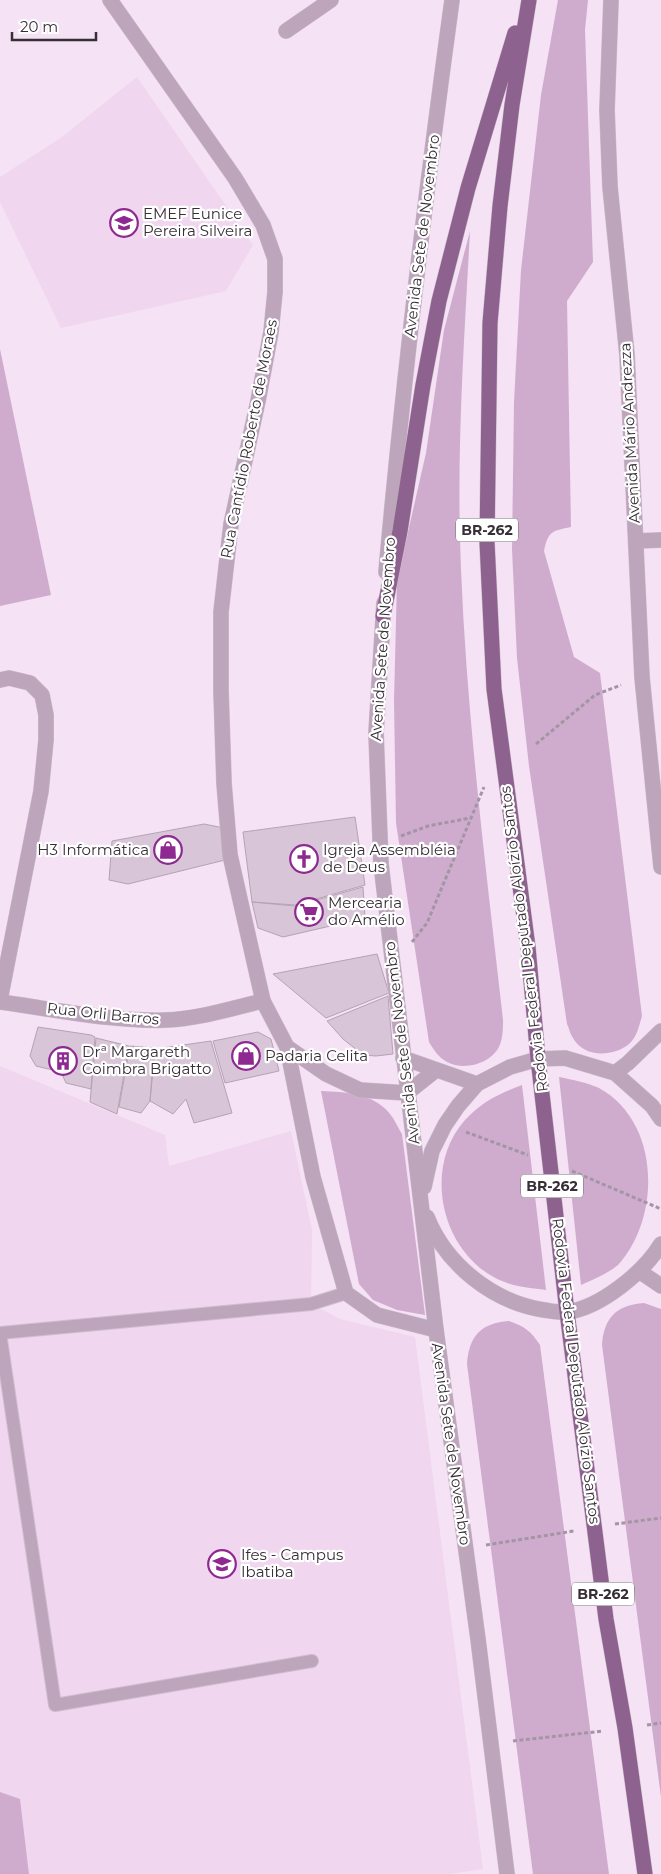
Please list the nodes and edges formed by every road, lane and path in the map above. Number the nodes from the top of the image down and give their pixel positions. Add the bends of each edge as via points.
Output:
1 (110, 0) edge
2 (331, 0) edge
3 (452, 0) edge
4 (525, 0) edge
5 (529, 0) edge
6 (611, 0) edge
7 (286, 31) dead end
8 (661, 540) edge
9 (636, 541) junction
10 (383, 616) junction
11 (642, 677) junction
12 (0, 680) edge
13 (536, 744) dead end
14 (484, 786) dead end
15 (470, 818) junction
16 (398, 837) dead end
17 (661, 867) edge
18 (408, 947) dead end
19 (0, 1001) edge
20 (263, 1001) junction
21 (661, 1031) edge
22 (286, 1047) junction
23 (403, 1058) junction
24 (538, 1059) junction
25 (436, 1070) junction
26 (615, 1073) junction
27 (477, 1084) junction
28 (407, 1093) junction
29 (661, 1119) edge
30 (445, 1125) junction
31 (534, 1157) dead end
32 (571, 1170) dead end
33 (422, 1202) junction
34 (661, 1209) edge
35 (661, 1244) edge
36 (639, 1271) junction
37 (661, 1286) edge
38 (346, 1293) junction
39 (567, 1312) junction
40 (436, 1330) junction
41 (661, 1518) edge
42 (595, 1527) junction
43 (465, 1548) junction
44 (312, 1661) dead end
45 (661, 1723) edge
46 (625, 1728) junction
47 (491, 1743) junction
48 (507, 1874) edge
49 (645, 1874) edge

1 - 20 street, Rua Cantídio Roberto de Moraes via 234,178 263,225 274,259 276,292 271,332 231,524 221,612 224,774 230,854
2 - 7 street
3 - 10 street, Avenida Sete de Novembro via 399,428
4 - 10 highway via 468,188 439,301
5 - 24 highway, Rodovia Federal Deputado Aloízio Santos / BR-262 via 512,105 491,313 487,542 494,689 528,947
6 - 9 street, Avenida Mário Andrezza via 607,110 610,188 626,356
8 - 9 street
9 - 11 street, Avenida Mário Andrezza
10 - 23 street, Avenida Sete de Novembro via 376,733 377,804
11 - 13 path via 595,695
11 - 17 street, Avenida Mário Andrezza
12 - 19 street via 9,678 30,683 42,695 46,740 41,791
14 - 15 path
15 - 16 path via 428,826
15 - 18 path via 427,923
19 - 20 street, Rua Orli Barros via 137,1020 168,1020
20 - 22 street, Rua Cantídio Roberto de Moraes
21 - 26 street
22 - 28 street, Rua Cantídio Roberto de Moraes via 326,1074 360,1090
22 - 38 street via 313,1177
23 - 25 street
23 - 28 street, Avenida Sete de Novembro
24 - 26 street via 565,1058
24 - 27 street via 510,1067
24 - 39 highway, Rodovia Federal Deputado Aloízio Santos / BR-262
25 - 27 street
25 - 28 street
26 - 29 street via 652,1106
27 - 30 street
28 - 33 street, Avenida Sete de Novembro
30 - 31 path
30 - 33 street via 432,1151
32 - 34 path
33 - 39 street via 429,1222 451,1258 483,1286 536,1309
33 - 40 street, Avenida Sete de Novembro
35 - 36 street
36 - 37 street
36 - 39 street via 603,1298
38 - 40 street via 377,1315
38 - 44 lane via 310,1304 0,1333 55,1706
39 - 42 highway, Rodovia Federal Deputado Aloízio Santos / BR-262
40 - 43 street, Avenida Sete de Novembro
41 - 42 path
42 - 43 path
42 - 46 highway, Rodovia Federal Deputado Aloízio Santos / BR-262 via 606,1619
43 - 47 street, Avenida Sete de Novembro
45 - 46 path
46 - 47 path
46 - 49 highway, Rodovia Federal Deputado Aloízio Santos / BR-262
47 - 48 street, Avenida Sete de Novembro

